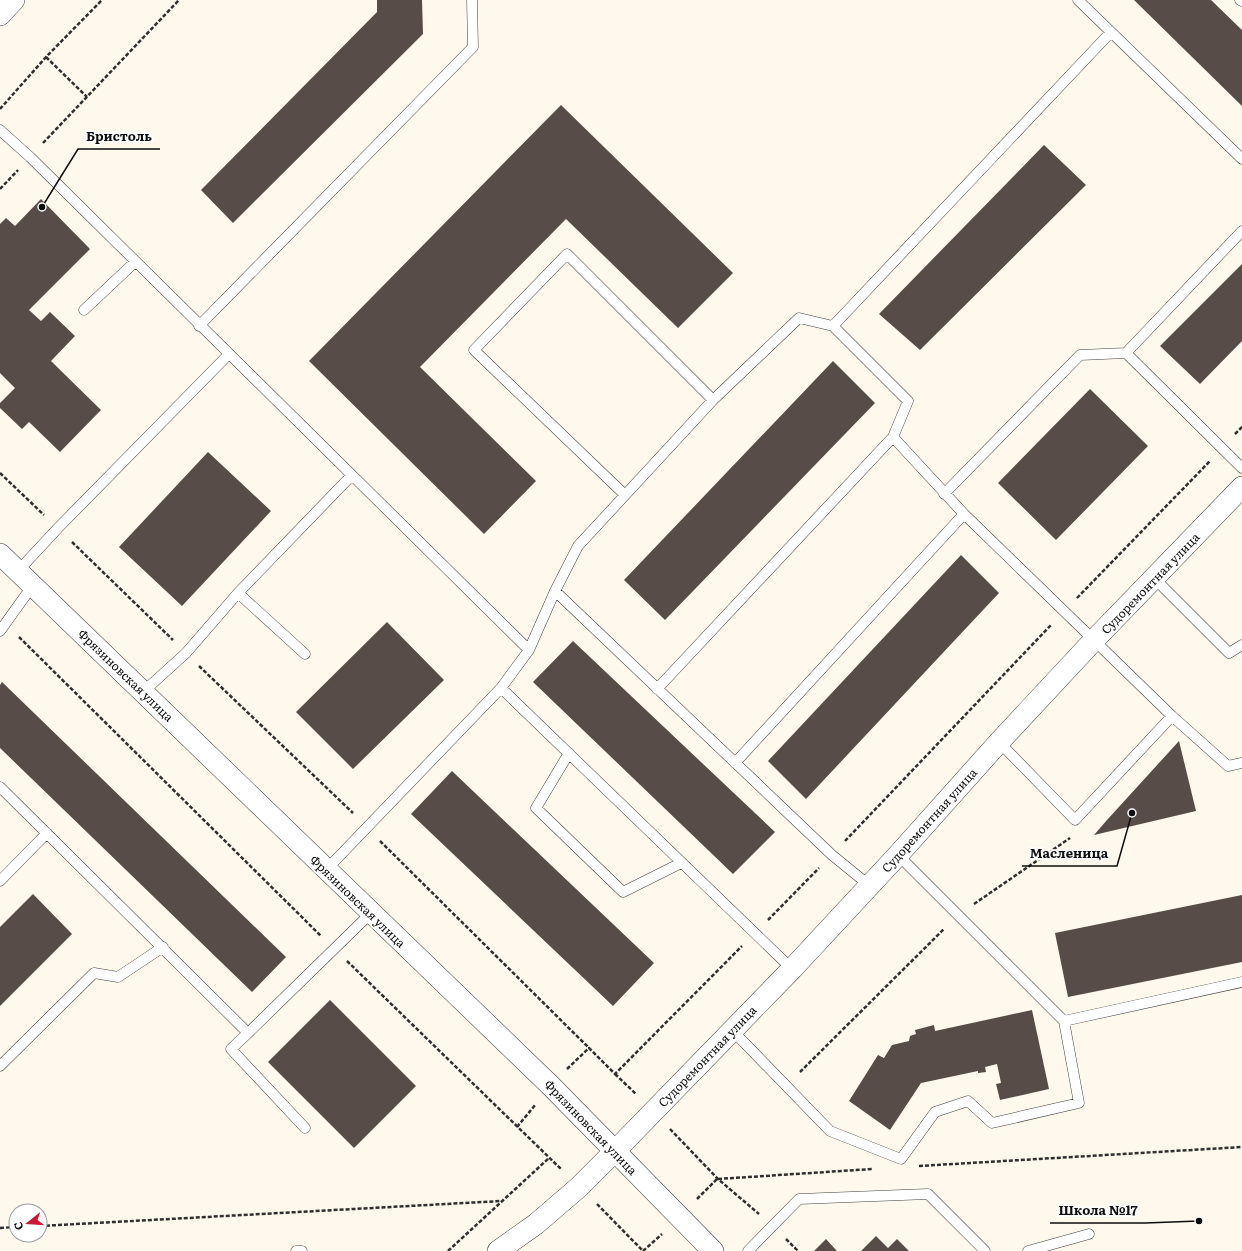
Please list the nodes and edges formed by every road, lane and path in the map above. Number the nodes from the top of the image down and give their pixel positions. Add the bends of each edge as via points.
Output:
1 (14, 0) edge
2 (102, 0) edge
3 (179, 0) edge
4 (472, 0) edge
5 (1078, 0) edge
6 (0, 15) edge
7 (1111, 32) junction
8 (46, 57) junction
9 (87, 97) junction
10 (0, 109) edge
11 (0, 130) edge
12 (30, 157) junction
13 (1242, 159) edge
14 (0, 189) edge
15 (1242, 231) edge
16 (135, 262) junction
17 (84, 310) dead end
18 (199, 326) junction
19 (833, 326) junction
20 (1126, 353) junction
21 (229, 354) junction
22 (713, 400) junction
23 (1242, 427) edge
24 (893, 437) junction
25 (1222, 448) junction
26 (1242, 468) edge
27 (0, 473) edge
28 (352, 475) junction
29 (1242, 487) edge
30 (944, 494) junction
31 (625, 495) junction
32 (964, 514) junction
33 (58, 528) junction
34 (0, 554) edge
35 (18, 571) junction
36 (1154, 578) junction
37 (33, 585) junction
38 (554, 591) junction
39 (238, 593) junction
40 (1065, 610) junction
41 (0, 631) edge
42 (1095, 639) junction
43 (1242, 645) edge
44 (529, 650) junction
45 (186, 653) junction
46 (305, 654) dead end
47 (502, 688) junction
48 (657, 689) junction
49 (143, 692) junction
50 (1172, 716) junction
51 (999, 742) junction
52 (569, 753) junction
53 (736, 763) junction
54 (1242, 763) edge
55 (0, 787) edge
56 (367, 828) junction
57 (47, 833) junction
58 (1072, 836) dead end
59 (832, 855) junction
60 (898, 855) junction
61 (681, 863) junction
62 (326, 870) junction
63 (0, 881) edge
64 (870, 886) junction
65 (371, 913) junction
66 (957, 915) junction
67 (754, 934) junction
68 (163, 947) junction
69 (792, 969) junction
70 (1242, 982) edge
71 (1064, 1021) junction
72 (732, 1030) junction
73 (248, 1033) junction
74 (589, 1048) junction
75 (0, 1066) edge
76 (615, 1074) junction
77 (787, 1085) junction
78 (551, 1086) junction
79 (653, 1112) junction
80 (517, 1127) dead end
81 (305, 1128) dead end
82 (1242, 1147) edge
83 (615, 1151) junction
84 (549, 1158) dead end
85 (915, 1167) dead end
86 (876, 1169) dead end
87 (718, 1179) junction
88 (501, 1201) junction
89 (773, 1225) junction
90 (48, 1226) edge
91 (1089, 1234) dead end
92 (296, 1251) edge
93 (302, 1251) edge
94 (448, 1251) edge
95 (498, 1251) edge
96 (713, 1251) edge
97 (748, 1251) edge
98 (798, 1251) edge
99 (986, 1251) edge
100 (1028, 1251) edge

1 - 6 street
2 - 8 path
3 - 9 path
4 - 18 lane via 473,47
5 - 7 lane
7 - 13 lane
7 - 19 lane
8 - 9 path
8 - 10 path
9 - 12 path
11 - 12 lane
12 - 14 path
12 - 16 lane
15 - 20 lane
16 - 17 lane
16 - 18 lane
18 - 21 lane
19 - 22 lane via 798,318
19 - 24 lane via 908,401
20 - 25 lane
20 - 30 lane via 1080,356
21 - 28 lane
21 - 33 lane
22 - 31 lane
22 - 31 lane via 567,254 474,350
23 - 25 path
24 - 30 lane
24 - 48 lane
25 - 26 lane
25 - 40 path
27 - 33 path
28 - 39 lane
28 - 44 lane
29 - 36 street, Судоремонтная улица
30 - 32 lane
31 - 38 lane via 578,546
32 - 40 lane
32 - 53 lane
33 - 35 lane
33 - 45 path
34 - 35 street, Фрязиновская улица
35 - 37 street, Фрязиновская улица
36 - 42 street, Судоремонтная улица
36 - 43 lane via 1229,652
37 - 41 lane
37 - 49 street, Фрязиновская улица
38 - 44 lane
38 - 48 lane
39 - 45 lane
39 - 46 lane
40 - 42 lane
40 - 59 path
42 - 50 lane
42 - 51 street, Судоремонтная улица
44 - 47 lane
45 - 49 lane
45 - 56 path via 327,786
47 - 52 lane
47 - 56 lane
48 - 53 lane
49 - 62 street, Фрязиновская улица
50 - 51 lane via 1075,820
50 - 54 lane via 1228,766
51 - 60 street, Судоремонтная улица
52 - 61 lane
52 - 61 lane via 536,808 541,813 623,892
53 - 59 lane
55 - 57 lane
56 - 62 lane
56 - 74 path
57 - 63 lane
57 - 68 lane
58 - 66 path
59 - 64 lane
59 - 67 path
60 - 64 street, Судоремонтная улица
60 - 66 lane
61 - 67 lane
62 - 65 street, Фрязиновская улица
64 - 69 street, Судоремонтная улица
65 - 73 lane
65 - 78 street, Фрязиновская улица
66 - 71 lane
66 - 77 path
67 - 69 lane
67 - 76 path
68 - 73 lane
68 - 75 lane via 118,976 94,973
69 - 72 street, Судоремонтная улица
70 - 71 lane
71 - 77 lane via 1079,1103 992,1123 968,1101 935,1112 901,1159 830,1130
72 - 77 lane
72 - 79 street, Судоремонтная улица
73 - 81 lane via 231,1049
74 - 76 path
74 - 78 path
76 - 79 path
78 - 80 path
78 - 83 street, Фрязиновская улица
79 - 83 street, Судоремонтная улица
79 - 87 path
82 - 85 path
83 - 95 street, Судоремонтная улица via 541,1220
83 - 96 street, Фрязиновская улица
84 - 88 path
86 - 87 path
87 - 89 path
88 - 90 path
88 - 94 path
89 - 97 lane
89 - 98 path
89 - 99 lane via 799,1199 928,1194
91 - 100 lane
92 - 93 lane

